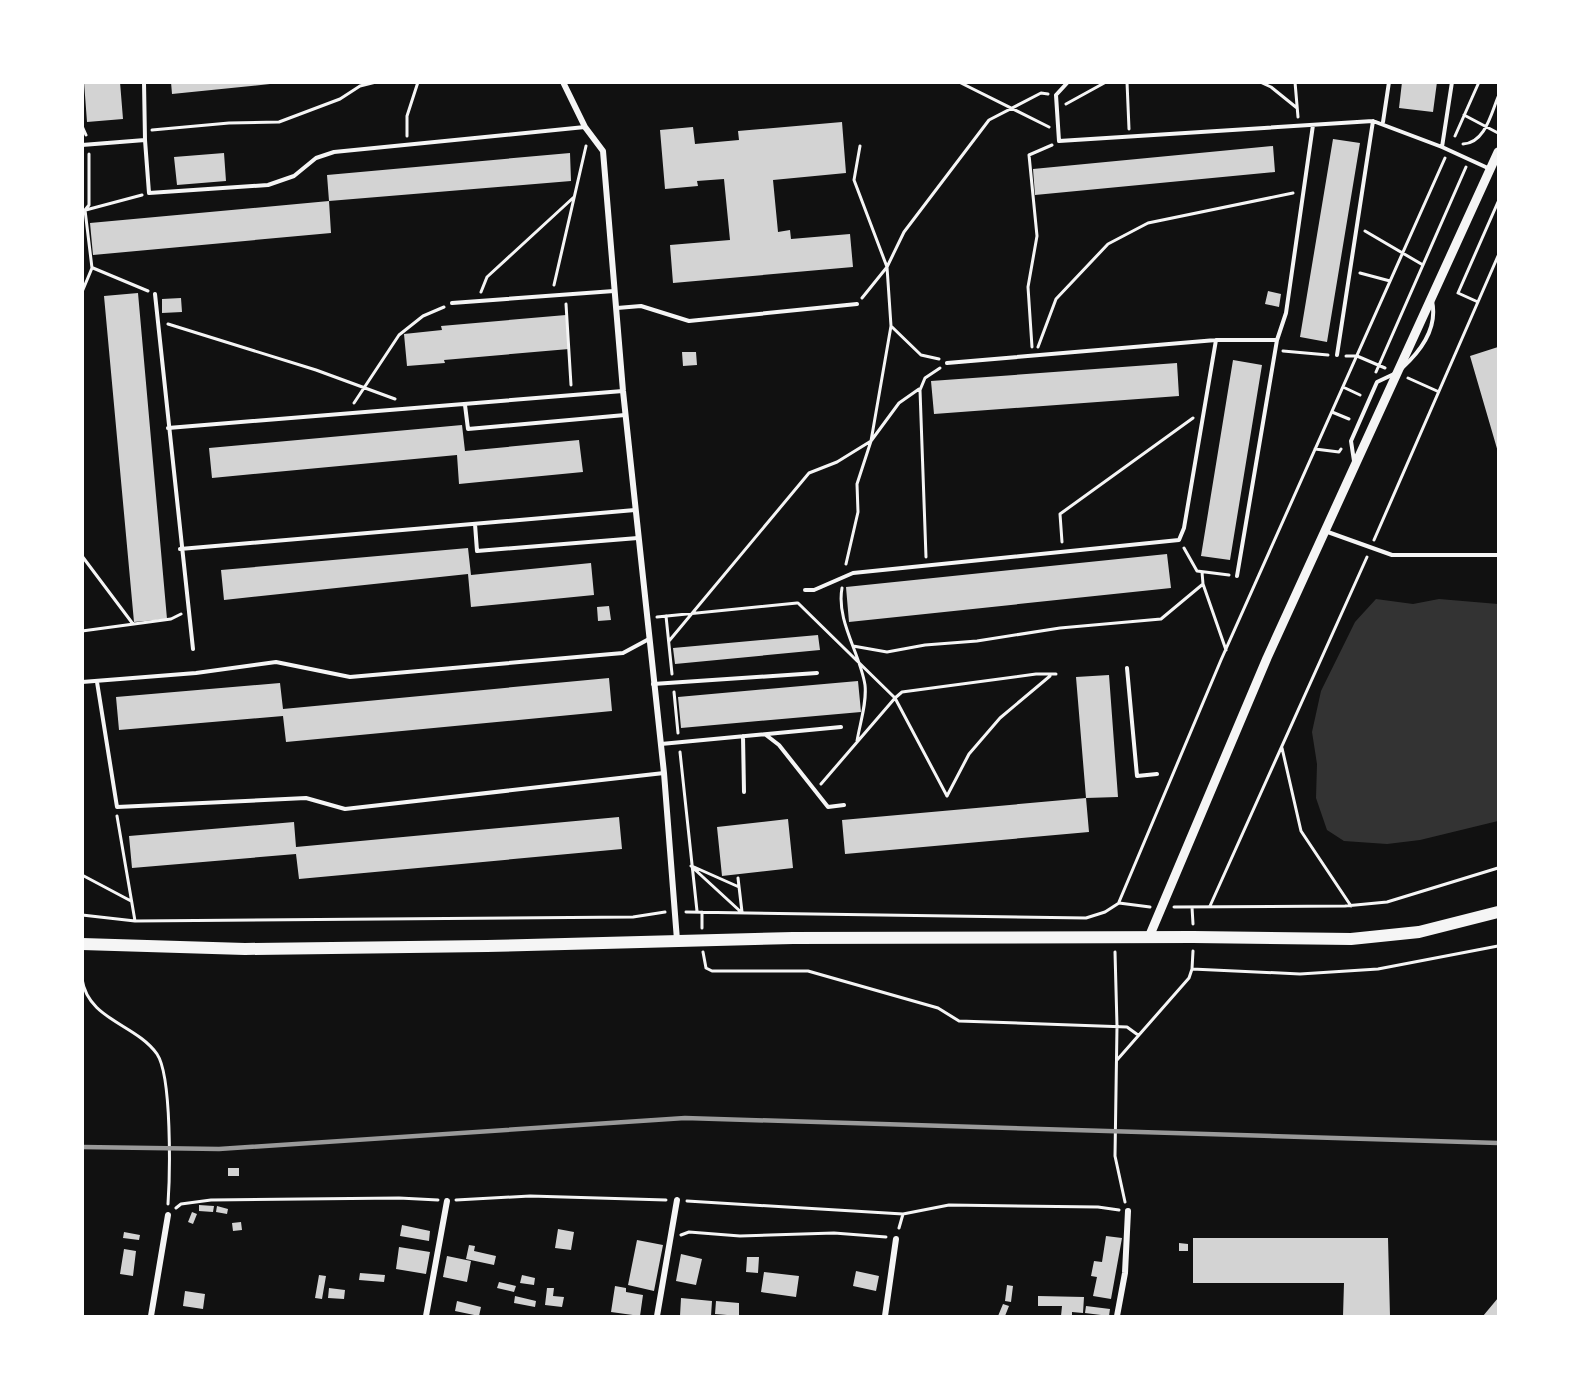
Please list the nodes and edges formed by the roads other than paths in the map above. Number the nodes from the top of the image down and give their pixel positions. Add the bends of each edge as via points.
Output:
1 (144, 82) edge
2 (563, 82) edge
3 (1068, 82) edge
4 (1389, 82) edge
5 (1452, 82) edge
6 (1373, 121) junction
7 (1383, 122) junction
8 (1313, 125) junction
9 (585, 127) junction
10 (145, 140) junction
11 (82, 145) edge
12 (1442, 147) junction
13 (1498, 152) edge
14 (1490, 169) junction
15 (615, 291) junction
16 (155, 294) road end
17 (452, 303) road end
18 (857, 304) road end
19 (617, 308) junction
20 (1216, 340) junction
21 (1277, 340) junction
22 (1337, 356) road end
23 (947, 363) road end
24 (1396, 373) junction
25 (623, 391) junction
26 (465, 405) junction
27 (626, 415) junction
28 (168, 428) junction
29 (1355, 464) junction
30 (635, 510) junction
31 (475, 524) junction
32 (1325, 530) junction
33 (638, 538) junction
34 (180, 549) junction
35 (1498, 555) edge
36 (1238, 576) road end
37 (806, 590) road end
38 (649, 639) junction
39 (193, 649) dead end
40 (1127, 668) dead end
41 (816, 672) dead end
42 (82, 682) edge
43 (98, 682) junction
44 (652, 684) junction
45 (841, 727) dead end
46 (766, 734) junction
47 (743, 736) junction
48 (661, 744) junction
49 (664, 773) junction
50 (1157, 774) dead end
51 (744, 792) dead end
52 (844, 806) dead end
53 (1498, 912) edge
54 (1149, 937) junction
55 (676, 940) junction
56 (82, 944) edge
57 (447, 1200) road end
58 (677, 1200) road end
59 (1128, 1211) road end
60 (168, 1215) road end
61 (896, 1239) road end
62 (151, 1317) edge
63 (426, 1317) edge
64 (657, 1317) edge
65 (885, 1317) edge
66 (1117, 1317) edge

1 - 10 lane
2 - 9 street
3 - 8 lane via 1056,95 1059,141
4 - 7 lane
5 - 12 lane
6 - 7 lane
6 - 8 lane
6 - 22 lane
7 - 12 lane
8 - 21 lane via 1286,313
9 - 10 lane via 334,152 316,158 294,176 268,185 149,194
9 - 15 street via 603,151
10 - 11 lane
12 - 14 lane
13 - 14 street
14 - 24 street
15 - 17 lane
15 - 19 street
16 - 28 lane
18 - 19 lane via 689,321 641,306
19 - 25 street
20 - 21 lane
20 - 23 lane
20 - 37 lane via 1179,540 853,573
21 - 36 lane
24 - 29 street
24 - 29 lane via 1377,382 1351,441
25 - 26 lane
25 - 27 street
26 - 27 lane via 468,429
26 - 28 lane
27 - 30 street
28 - 34 lane
29 - 32 street
30 - 31 lane
30 - 33 street
31 - 33 lane via 477,551
31 - 34 lane
32 - 35 lane via 1392,555
32 - 54 street
33 - 38 street
34 - 39 lane
38 - 43 lane via 622,653 350,678 276,662
38 - 44 street
40 - 50 lane via 1137,776
41 - 44 lane
42 - 43 lane
43 - 49 lane via 117,807 306,798 345,808
44 - 48 street
45 - 46 lane
46 - 47 lane
46 - 52 lane via 828,807
47 - 48 lane
47 - 51 lane
48 - 49 street
49 - 55 street
53 - 54 highway via 1419,932 1351,939
54 - 55 highway
55 - 56 highway via 245,949
57 - 63 street
58 - 64 street
59 - 66 street via 1125,1273
60 - 62 street
61 - 65 street

